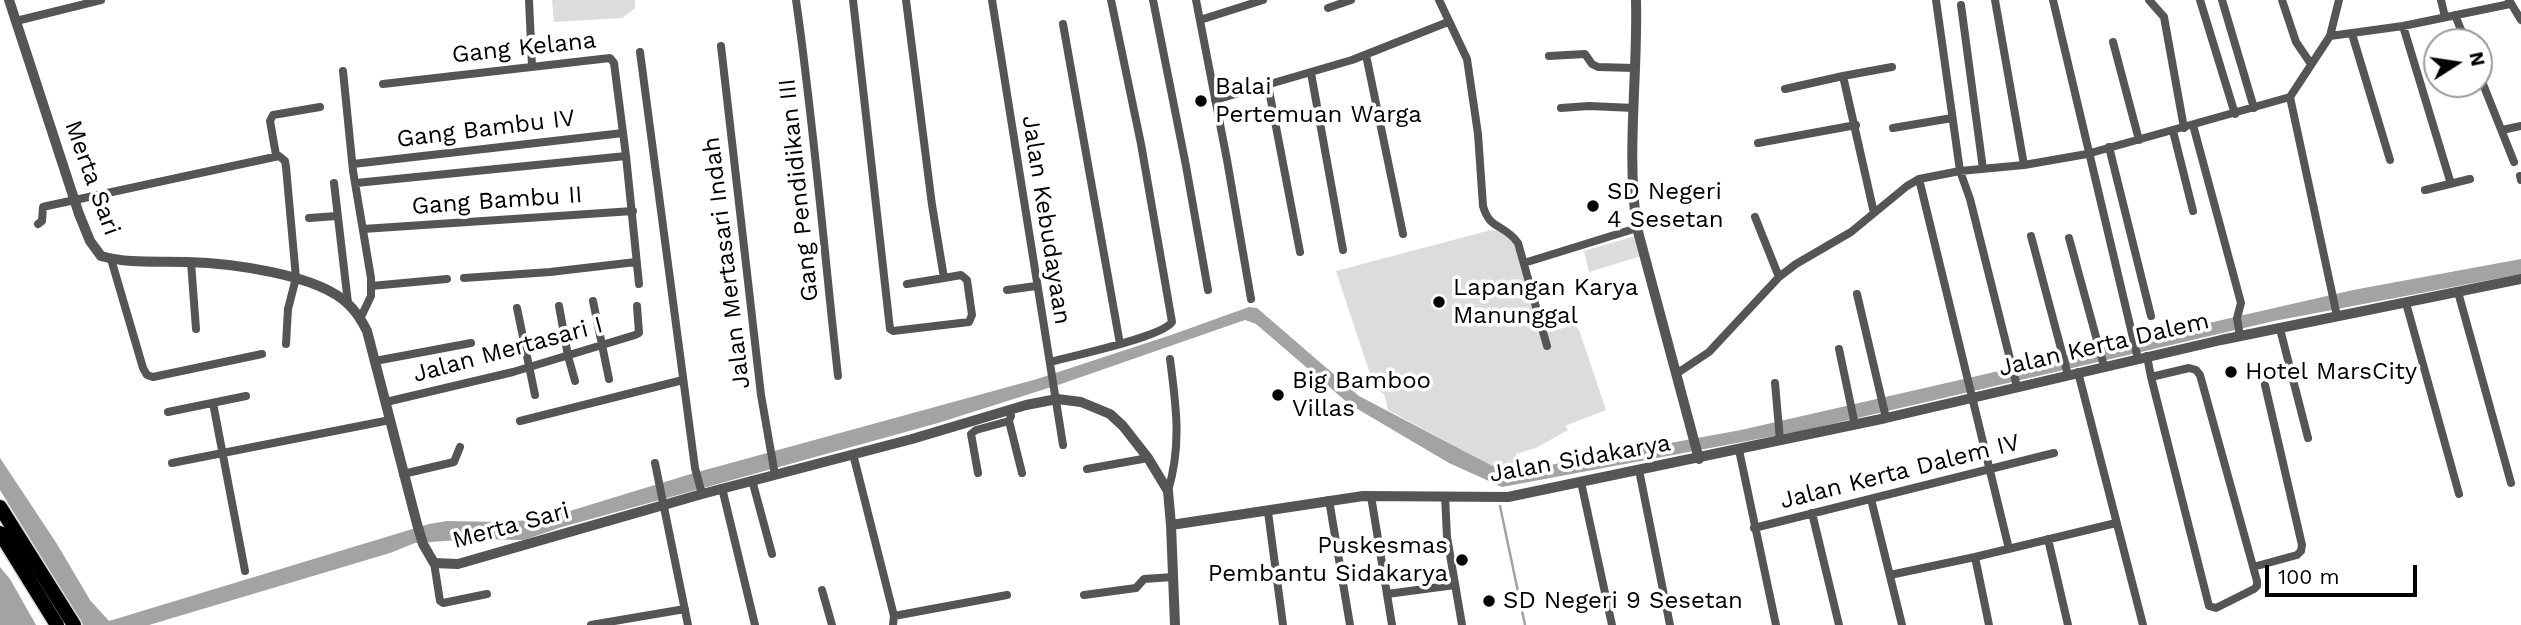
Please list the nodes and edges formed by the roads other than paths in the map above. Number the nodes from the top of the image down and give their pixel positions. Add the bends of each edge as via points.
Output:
1 (9, 0) edge
2 (101, 0) edge
3 (528, 0) edge
4 (796, 0) edge
5 (853, 0) edge
6 (906, 0) edge
7 (992, 0) edge
8 (1111, 0) edge
9 (1153, 0) edge
10 (1196, 0) edge
11 (1263, 0) edge
12 (1351, 0) edge
13 (1439, 0) edge
14 (1636, 0) edge
15 (1936, 0) edge
16 (1995, 0) edge
17 (2053, 0) edge
18 (2149, 0) edge
19 (2200, 0) edge
20 (2222, 0) edge
21 (2282, 0) edge
22 (2339, 0) edge
23 (2441, 0) edge
24 (2510, 2) edge
25 (1961, 5) dead end
26 (1328, 8) dead end
27 (2455, 15) junction
28 (2445, 18) junction
29 (1200, 20) junction
30 (2521, 20) edge
31 (16, 21) junction
32 (1448, 22) junction
33 (1063, 24) dead end
34 (2403, 26) junction
35 (2460, 28) edge
36 (2352, 34) junction
37 (2330, 36) junction
38 (2113, 41) dead end
39 (721, 46) dead end
40 (640, 52) dead end
41 (1366, 55) junction
42 (1549, 56) dead end
43 (2311, 64) junction
44 (532, 66) junction
45 (1892, 67) dead end
46 (1634, 68) junction
47 (343, 71) dead end
48 (1311, 73) junction
49 (1843, 76) junction
50 (383, 85) dead end
51 (1268, 85) junction
52 (1785, 89) dead end
53 (2290, 96) junction
54 (2489, 98) edge
55 (1215, 100) junction
56 (320, 107) dead end
57 (1560, 108) dead end
58 (1634, 108) junction
59 (2255, 108) junction
60 (2235, 114) junction
61 (1952, 118) junction
62 (1856, 125) junction
63 (2188, 126) junction
64 (2521, 126) edge
65 (1893, 128) dead end
66 (2502, 130) junction
67 (2173, 131) junction
68 (623, 132) junction
69 (2139, 140) junction
70 (1759, 143) dead end
71 (2109, 148) junction
72 (2087, 154) junction
73 (276, 155) junction
74 (626, 156) junction
75 (2390, 160) dead end
76 (2514, 162) dead end
77 (352, 164) junction
78 (2024, 165) junction
79 (1983, 169) junction
80 (1959, 172) junction
81 (1919, 179) junction
82 (2470, 179) dead end
83 (334, 183) dead end
84 (356, 183) junction
85 (2451, 184) junction
86 (2425, 190) dead end
87 (74, 199) junction
88 (633, 211) junction
89 (2193, 211) dead end
90 (1874, 213) junction
91 (337, 216) junction
92 (1755, 217) dead end
93 (309, 218) dead end
94 (38, 224) dead end
95 (1637, 228) junction
96 (363, 229) junction
97 (1403, 234) dead end
98 (2031, 236) dead end
99 (2069, 238) dead end
100 (1343, 250) dead end
101 (1300, 252) dead end
102 (111, 259) junction
103 (191, 262) junction
104 (636, 262) junction
105 (1524, 263) junction
106 (1779, 277) junction
107 (296, 278) junction
108 (464, 278) dead end
109 (944, 278) junction
110 (447, 279) dead end
111 (2521, 279) edge
112 (639, 284) dead end
113 (908, 284) dead end
114 (371, 286) junction
115 (1036, 286) junction
116 (1007, 290) dead end
117 (1208, 290) dead end
118 (2458, 292) junction
119 (1857, 294) dead end
120 (1251, 299) dead end
121 (593, 301) dead end
122 (348, 303) junction
123 (2406, 303) junction
124 (559, 306) dead end
125 (638, 306) dead end
126 (517, 308) dead end
127 (2336, 313) junction
128 (2151, 316) dead end
129 (360, 318) junction
130 (196, 329) dead end
131 (2280, 329) junction
132 (2240, 334) junction
133 (471, 343) dead end
134 (286, 344) dead end
135 (1120, 344) junction
136 (603, 345) junction
137 (1547, 346) dead end
138 (1839, 349) dead end
139 (262, 354) dead end
140 (568, 356) junction
141 (2140, 357) junction
142 (1170, 359) dead end
143 (375, 362) junction
144 (2104, 364) junction
145 (1051, 365) junction
146 (531, 367) junction
147 (2071, 373) junction
148 (1676, 374) junction
149 (838, 376) dead end
150 (2151, 377) junction
151 (609, 379) dead end
152 (683, 380) junction
153 (575, 381) dead end
154 (1775, 383) dead end
155 (2016, 385) junction
156 (2265, 385) dead end
157 (1056, 394) junction
158 (1972, 395) junction
159 (246, 396) dead end
160 (536, 396) dead end
161 (386, 402) junction
162 (213, 404) junction
163 (168, 412) dead end
164 (1010, 415) junction
165 (1885, 415) junction
166 (390, 420) junction
167 (520, 421) dead end
168 (1855, 423) junction
169 (1780, 438) junction
170 (2308, 438) dead end
171 (1063, 445) dead end
172 (460, 447) dead end
173 (1739, 450) junction
174 (223, 453) junction
175 (2054, 453) dead end
176 (853, 454) junction
177 (1698, 456) junction
178 (1147, 457) junction
179 (172, 463) dead end
180 (655, 463) dead end
181 (1989, 467) junction
182 (1087, 469) dead end
183 (1639, 470) junction
184 (775, 472) junction
185 (978, 473) dead end
186 (1022, 473) dead end
187 (402, 474) junction
188 (752, 480) junction
189 (1581, 482) junction
190 (2511, 483) dead end
191 (722, 488) junction
192 (1168, 491) junction
193 (701, 492) junction
194 (2459, 494) dead end
195 (1371, 496) junction
196 (1444, 496) junction
197 (1871, 499) junction
198 (1329, 500) junction
199 (663, 504) junction
200 (0, 507) edge
201 (1268, 512) junction
202 (1812, 513) junction
203 (2116, 523) junction
204 (1171, 525) junction
205 (1754, 528) junction
206 (0, 533) edge
207 (2048, 539) junction
208 (2009, 548) junction
209 (772, 554) dead end
210 (1975, 557) junction
211 (434, 563) junction
212 (2253, 567) junction
213 (245, 570) dead end
214 (34, 574) junction
215 (1890, 575) junction
216 (1173, 577) junction
217 (1455, 585) junction
218 (822, 590) dead end
219 (487, 594) dead end
220 (1387, 594) junction
221 (1007, 595) dead end
222 (1084, 595) dead end
223 (685, 608) junction
224 (893, 620) edge
225 (57, 625) edge
226 (74, 625) edge
227 (591, 625) edge
228 (688, 625) edge
229 (755, 625) edge
230 (832, 625) edge
231 (1175, 625) edge
232 (1283, 625) edge
233 (1350, 625) edge
234 (1392, 625) edge
235 (1462, 625) edge
236 (1612, 625) edge
237 (1670, 625) edge
238 (1776, 625) edge
239 (1839, 625) edge
240 (1902, 625) edge
241 (1989, 625) edge
242 (2068, 625) edge
243 (2143, 625) edge

1 - 31 street, Merta Sari
2 - 31 street
3 - 44 street
4 - 149 street, Gang Pendidikan III via 815,138
5 - 109 street via 890,329 969,322 967,280 961,275
6 - 109 street
7 - 115 street, Jalan Kebudayaan
8 - 135 street via 1173,316 1166,328
9 - 117 street
10 - 29 street
11 - 29 street
12 - 26 street
13 - 32 street
14 - 46 street, Jalan Sidakarya
15 - 61 street
16 - 78 street
17 - 72 street
18 - 63 street via 2164,17
19 - 60 street
20 - 59 street
21 - 43 street via 2296,41
22 - 37 street
23 - 28 street
24 - 27 street
24 - 30 street
25 - 79 street
27 - 28 street
27 - 35 street
28 - 34 street
29 - 55 street
31 - 87 street, Merta Sari
32 - 41 street
32 - 105 street via 1468,66 1486,215 1512,234
33 - 135 street
34 - 36 street
34 - 85 street
36 - 37 street
36 - 75 street
37 - 43 street
38 - 69 street
39 - 184 street, Jalan Mertasari Indah via 761,395
40 - 152 street
41 - 48 street
41 - 97 street
42 - 46 street via 1585,54 1598,67
43 - 53 street
44 - 50 street, Gang Kelana
44 - 68 street, Gang Kelana via 610,58
45 - 49 street
46 - 58 street, Jalan Sidakarya
47 - 77 street
48 - 51 street
48 - 100 street
49 - 52 street
49 - 62 street
51 - 55 street
51 - 101 street
53 - 59 street
53 - 127 street
54 - 66 street
55 - 120 street
56 - 73 street via 273,115
57 - 58 street
58 - 95 street, Jalan Sidakarya via 1632,171
59 - 60 street
60 - 63 street
61 - 65 street
61 - 80 street
62 - 70 street
62 - 90 street
63 - 67 street
63 - 132 street via 2241,303 2237,318
64 - 66 street
66 - 76 street
67 - 69 street
67 - 89 street
68 - 74 street, Gang Kelana
68 - 77 street, Gang Bambu IV
69 - 71 street
71 - 72 street
71 - 128 street
72 - 78 street
72 - 141 street
73 - 87 street
73 - 107 street via 286,167
74 - 84 street
74 - 88 street, Gang Kelana
77 - 84 street
78 - 79 street
79 - 80 street
80 - 81 street
80 - 155 street via 1970,199
81 - 90 street
81 - 158 street
82 - 85 street
83 - 91 street
84 - 96 street
85 - 86 street
87 - 94 street via 43,207
87 - 102 street, Merta Sari via 92,246
88 - 96 street, Gang Bambu II
88 - 104 street, Gang Kelana
90 - 106 street via 1835,244
91 - 93 street
91 - 122 street
92 - 106 street
95 - 105 street
95 - 148 street, Jalan Sidakarya
96 - 114 street
98 - 147 street via 2060,350
99 - 144 street
102 - 103 street, Merta Sari
102 - 139 street via 147,375
103 - 107 street, Merta Sari via 237,265
103 - 130 street
104 - 108 street
104 - 112 street, Gang Kelana
105 - 137 street
106 - 148 street via 1709,352
107 - 122 street, Merta Sari
107 - 134 street
109 - 113 street
110 - 114 street
111 - 118 street, Jalan Kerta Dalem
114 - 129 street
115 - 116 street
115 - 145 street, Jalan Kebudayaan
118 - 123 street, Jalan Kerta Dalem
118 - 190 street
119 - 165 street
121 - 136 street
122 - 129 street, Merta Sari
123 - 127 street, Jalan Kerta Dalem
123 - 194 street
124 - 140 street
125 - 136 street, Jalan Mertasari I via 639,333
126 - 146 street
127 - 131 street, Jalan Kerta Dalem
129 - 143 street, Merta Sari
131 - 132 street, Jalan Kerta Dalem
131 - 170 street
132 - 141 street, Jalan Kerta Dalem
133 - 143 street
135 - 145 street
136 - 140 street, Jalan Mertasari I
136 - 151 street
138 - 168 street
140 - 146 street, Jalan Mertasari I
140 - 153 street
141 - 144 street, Jalan Kerta Dalem
141 - 150 street
142 - 192 street via 1177,425 1176,465
143 - 161 street, Merta Sari
144 - 147 street, Jalan Kerta Dalem
145 - 157 street, Jalan Kebudayaan
146 - 160 street
146 - 161 street, Jalan Mertasari I
147 - 155 street, Jalan Kerta Dalem
147 - 203 street
148 - 177 street, Jalan Sidakarya
150 - 212 street via 2189,368 2199,372
150 - 212 street via 2210,608 2257,586
152 - 167 street
152 - 193 street
154 - 169 street
155 - 158 street, Jalan Kerta Dalem
156 - 212 street via 2302,545 2297,555
157 - 164 street, Merta Sari
157 - 171 street, Jalan Kebudayaan
157 - 178 street, Merta Sari via 1110,414
158 - 165 street, Jalan Kerta Dalem
158 - 181 street
159 - 162 street
161 - 166 street, Merta Sari
162 - 163 street
162 - 174 street
164 - 176 street, Merta Sari
164 - 185 street via 971,434
164 - 186 street
165 - 168 street, Jalan Kerta Dalem
166 - 174 street
166 - 187 street, Merta Sari
168 - 169 street, Jalan Kerta Dalem
169 - 173 street, Jalan Kerta Dalem
172 - 187 street via 454,462
173 - 177 street, Jalan Kerta Dalem
173 - 205 street
174 - 179 street
174 - 213 street
175 - 181 street, Jalan Kerta Dalem IV
176 - 184 street, Merta Sari
176 - 224 street
177 - 183 street, Jalan Sidakarya
178 - 182 street
178 - 192 street, Merta Sari
180 - 199 street
181 - 197 street, Jalan Kerta Dalem IV
181 - 208 street
183 - 189 street, Jalan Sidakarya
183 - 237 street
184 - 188 street, Merta Sari
187 - 211 street, Merta Sari via 423,544
188 - 191 street, Merta Sari
188 - 209 street
189 - 196 street, Jalan Sidakarya via 1508,497
189 - 236 street
191 - 193 street, Merta Sari
191 - 229 street
192 - 204 street, Merta Sari
193 - 199 street, Merta Sari
195 - 196 street, Jalan Sidakarya
195 - 198 street, Jalan Sidakarya
195 - 220 street
196 - 217 street
197 - 202 street, Jalan Kerta Dalem IV
197 - 215 street
198 - 201 street, Jalan Sidakarya
198 - 233 street
199 - 211 street, Merta Sari via 458,564
199 - 223 street
200 - 214 highway
201 - 204 street, Jalan Sidakarya
201 - 232 street
202 - 205 street, Jalan Kerta Dalem IV
202 - 239 street
203 - 207 street
203 - 243 street
204 - 216 street, Merta Sari
205 - 238 street
206 - 214 highway
207 - 208 street
207 - 242 street
208 - 210 street
210 - 215 street
210 - 241 street
211 - 219 street via 443,603
214 - 225 highway
214 - 226 highway
215 - 240 street
216 - 222 street via 1144,579 1136,588
216 - 231 street, Merta Sari
217 - 220 street
217 - 235 street
218 - 230 street
220 - 234 street
221 - 224 street
223 - 227 street
223 - 228 street

